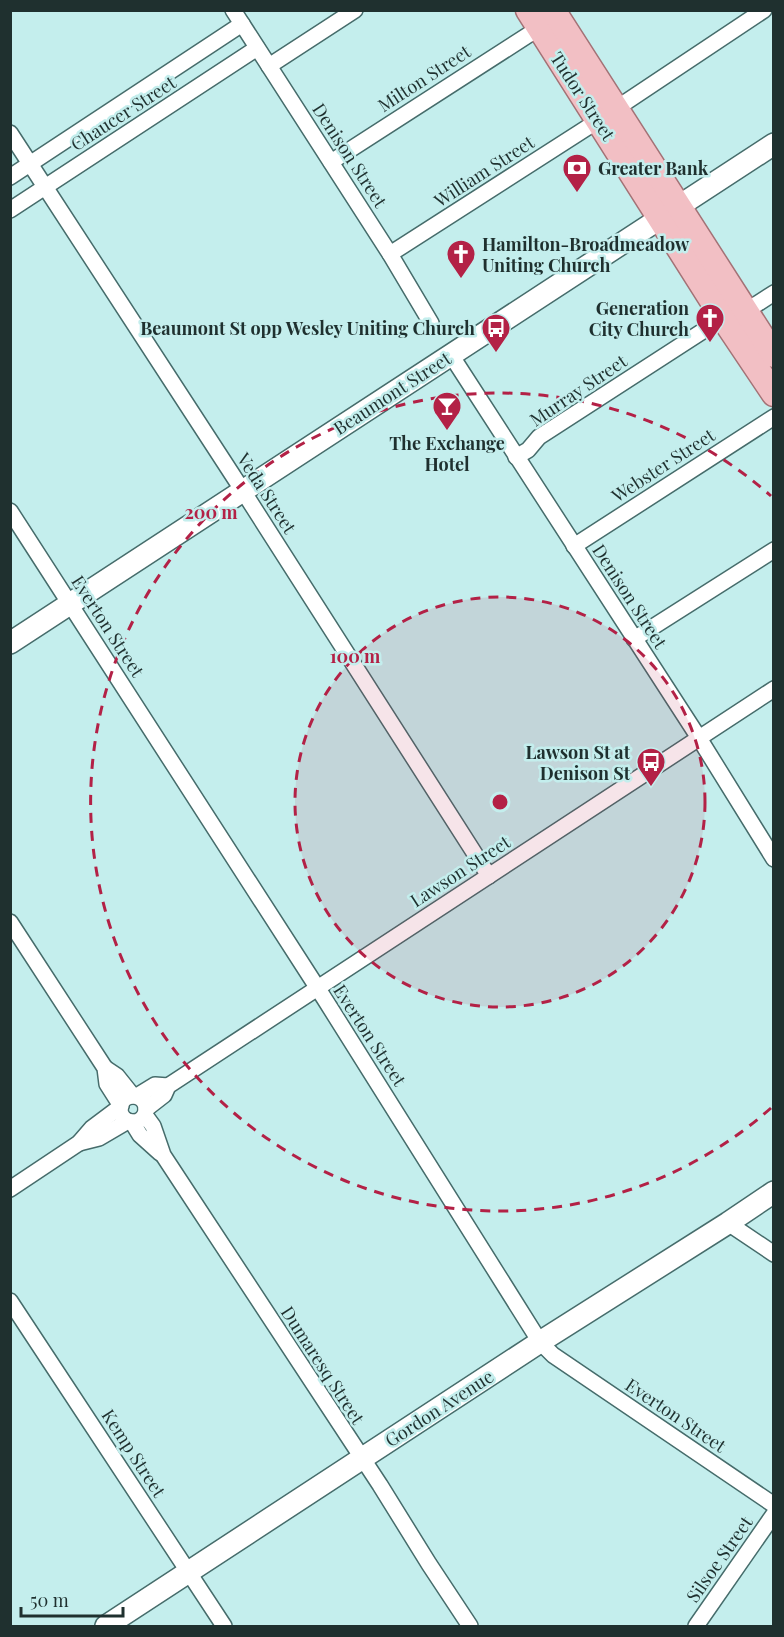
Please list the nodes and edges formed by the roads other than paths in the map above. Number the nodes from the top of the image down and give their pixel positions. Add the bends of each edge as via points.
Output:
1 (233, 10) edge
2 (354, 10) edge
3 (764, 10) edge
4 (548, 15) edge
5 (242, 24) junction
6 (257, 48) junction
7 (268, 66) junction
8 (608, 114) junction
9 (10, 133) edge
10 (774, 144) edge
11 (331, 162) junction
12 (30, 164) junction
13 (10, 177) edge
14 (46, 187) junction
15 (10, 210) edge
16 (669, 212) junction
17 (390, 254) junction
18 (774, 293) edge
19 (734, 314) junction
20 (431, 323) dead end
21 (451, 355) junction
22 (774, 355) edge
23 (774, 394) edge
24 (774, 417) edge
25 (516, 457) junction
26 (243, 491) junction
27 (10, 511) edge
28 (574, 546) junction
29 (774, 550) edge
30 (71, 604) junction
31 (634, 639) junction
32 (10, 643) edge
33 (774, 689) edge
34 (699, 738) junction
35 (773, 858) edge
36 (489, 876) junction
37 (10, 922) edge
38 (317, 988) junction
39 (105, 1068) junction
40 (168, 1086) junction
41 (135, 1096) junction
42 (120, 1106) junction
43 (138, 1117) junction
44 (80, 1143) junction
45 (10, 1189) edge
46 (774, 1192) edge
47 (728, 1223) junction
48 (774, 1254) edge
49 (10, 1301) edge
50 (540, 1342) junction
51 (362, 1459) junction
52 (774, 1505) edge
53 (774, 1514) edge
54 (190, 1573) junction
55 (106, 1626) edge
56 (224, 1626) edge
57 (470, 1626) edge
58 (696, 1626) edge

1 - 5 street, Denison Street
2 - 7 street
3 - 8 street, William Street
4 - 8 main road, Tudor Street
4 - 11 street, Milton Street
5 - 6 street, Denison Street
5 - 12 street, Chaucer Street
6 - 7 street, Denison Street
6 - 14 street, Chaucer Street
7 - 11 street, Denison Street
8 - 16 main road, Tudor Street
8 - 17 street, William Street
9 - 12 street, Veda Street
10 - 16 main road, Beaumont Street
11 - 17 street, Denison Street
12 - 13 street, Chaucer Street
12 - 14 street, Veda Street
14 - 15 street, Chaucer Street
14 - 26 street, Veda Street
16 - 19 main road, Tudor Street
16 - 21 main road, Beaumont Street
17 - 20 street, Denison Street
18 - 19 street, Murray Street
19 - 22 main road, Tudor Street
19 - 23 main road, Tudor Street
19 - 25 street, Murray Street via 539,437
21 - 25 street, Denison Street
21 - 26 main road, Beaumont Street
24 - 28 street, Webster Street
25 - 28 street, Denison Street
26 - 30 main road, Beaumont Street
26 - 36 street, Veda Street
27 - 30 street, Everton Street
28 - 31 street, Denison Street
29 - 31 street
30 - 32 main road, Beaumont Street
30 - 38 street, Everton Street
31 - 34 street, Denison Street
33 - 34 street, Lawson Street
34 - 35 street, Denison Street
34 - 36 street, Lawson Street
36 - 38 street, Lawson Street
37 - 39 street
38 - 40 street, Lawson Street
38 - 50 street, Everton Street
39 - 41 street
39 - 42 street via 107,1084
40 - 41 street, Lawson Street via 155,1085
40 - 43 street, Lawson Street via 164,1095
41 - 42 street via 125,1099
41 - 43 street via 144,1102
42 - 43 street via 121,1114
42 - 44 street, Lawson Street
43 - 44 street, Lawson Street via 99,1138
43 - 51 street, Dumaresq Street via 153,1126 163,1155
44 - 45 street, Lawson Street
46 - 47 main road, Gordon Avenue
47 - 48 street
47 - 50 main road, Gordon Avenue
49 - 54 street, Kemp Street
50 - 51 main road, Gordon Avenue
50 - 52 street, Everton Street via 553,1355
51 - 54 main road, Gordon Avenue
51 - 57 street, Dumaresq Street
53 - 58 street, Silsoe Street
54 - 55 main road, Gordon Avenue
54 - 56 street, Kemp Street

